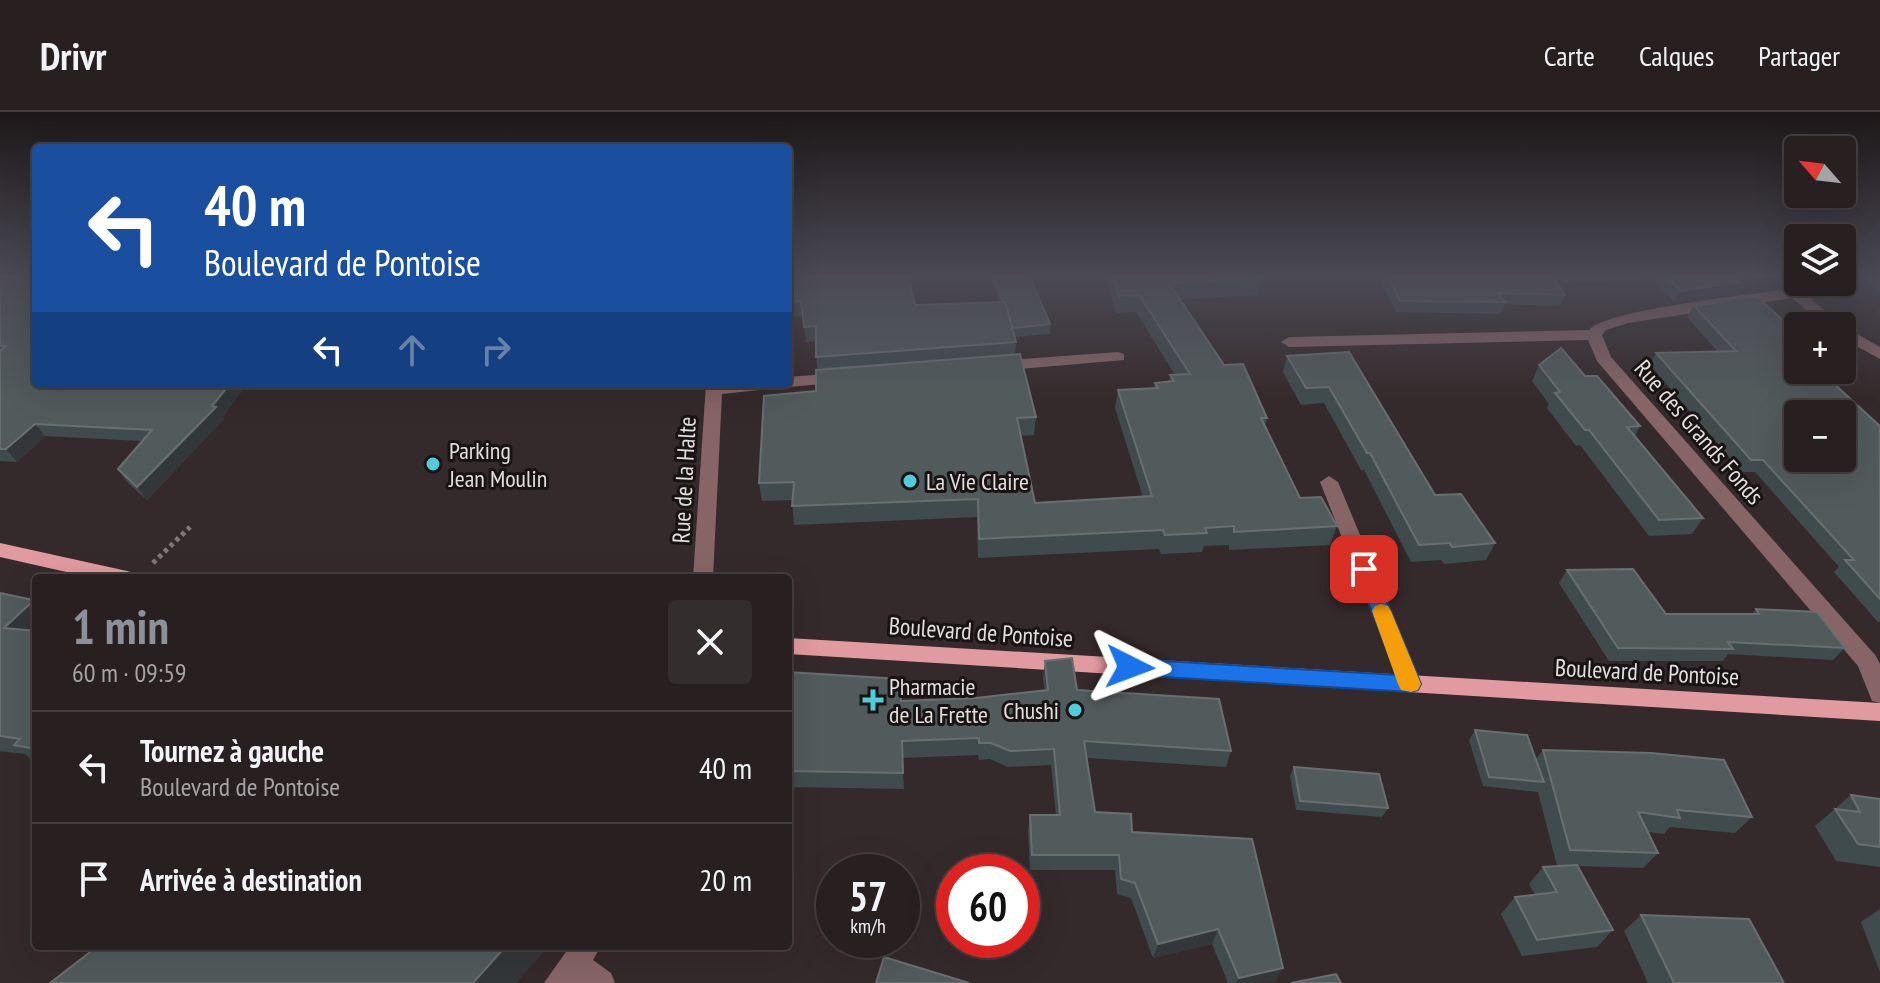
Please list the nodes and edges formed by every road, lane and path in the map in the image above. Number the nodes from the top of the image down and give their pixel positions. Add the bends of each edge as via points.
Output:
1 (1634, 318) edge
2 (1594, 335) junction
3 (1856, 339) edge
4 (1289, 342) dead end
5 (1880, 354) edge
6 (1118, 357) dead end
7 (977, 368) edge
8 (851, 378) edge
9 (792, 382) edge
10 (714, 388) edge
11 (1329, 482) dead end
12 (190, 527) dead end
13 (0, 550) edge
14 (165, 551) dead end
15 (109, 574) edge
16 (703, 574) edge
17 (792, 646) edge
18 (1411, 684) junction
19 (1880, 694) edge
20 (1880, 712) edge
21 (573, 964) edge
22 (601, 983) edge

1 - 2 street via 1600,327
2 - 4 street
2 - 19 street, Rue des Grands Fonds via 1603,358 1868,662
3 - 5 street
6 - 7 street
8 - 9 street
10 - 16 street, Rue de la Halte
11 - 18 street
12 - 14 path
13 - 15 main road
17 - 18 main road, Boulevard de Pontoise
18 - 20 main road, Boulevard de Pontoise
21 - 22 street

